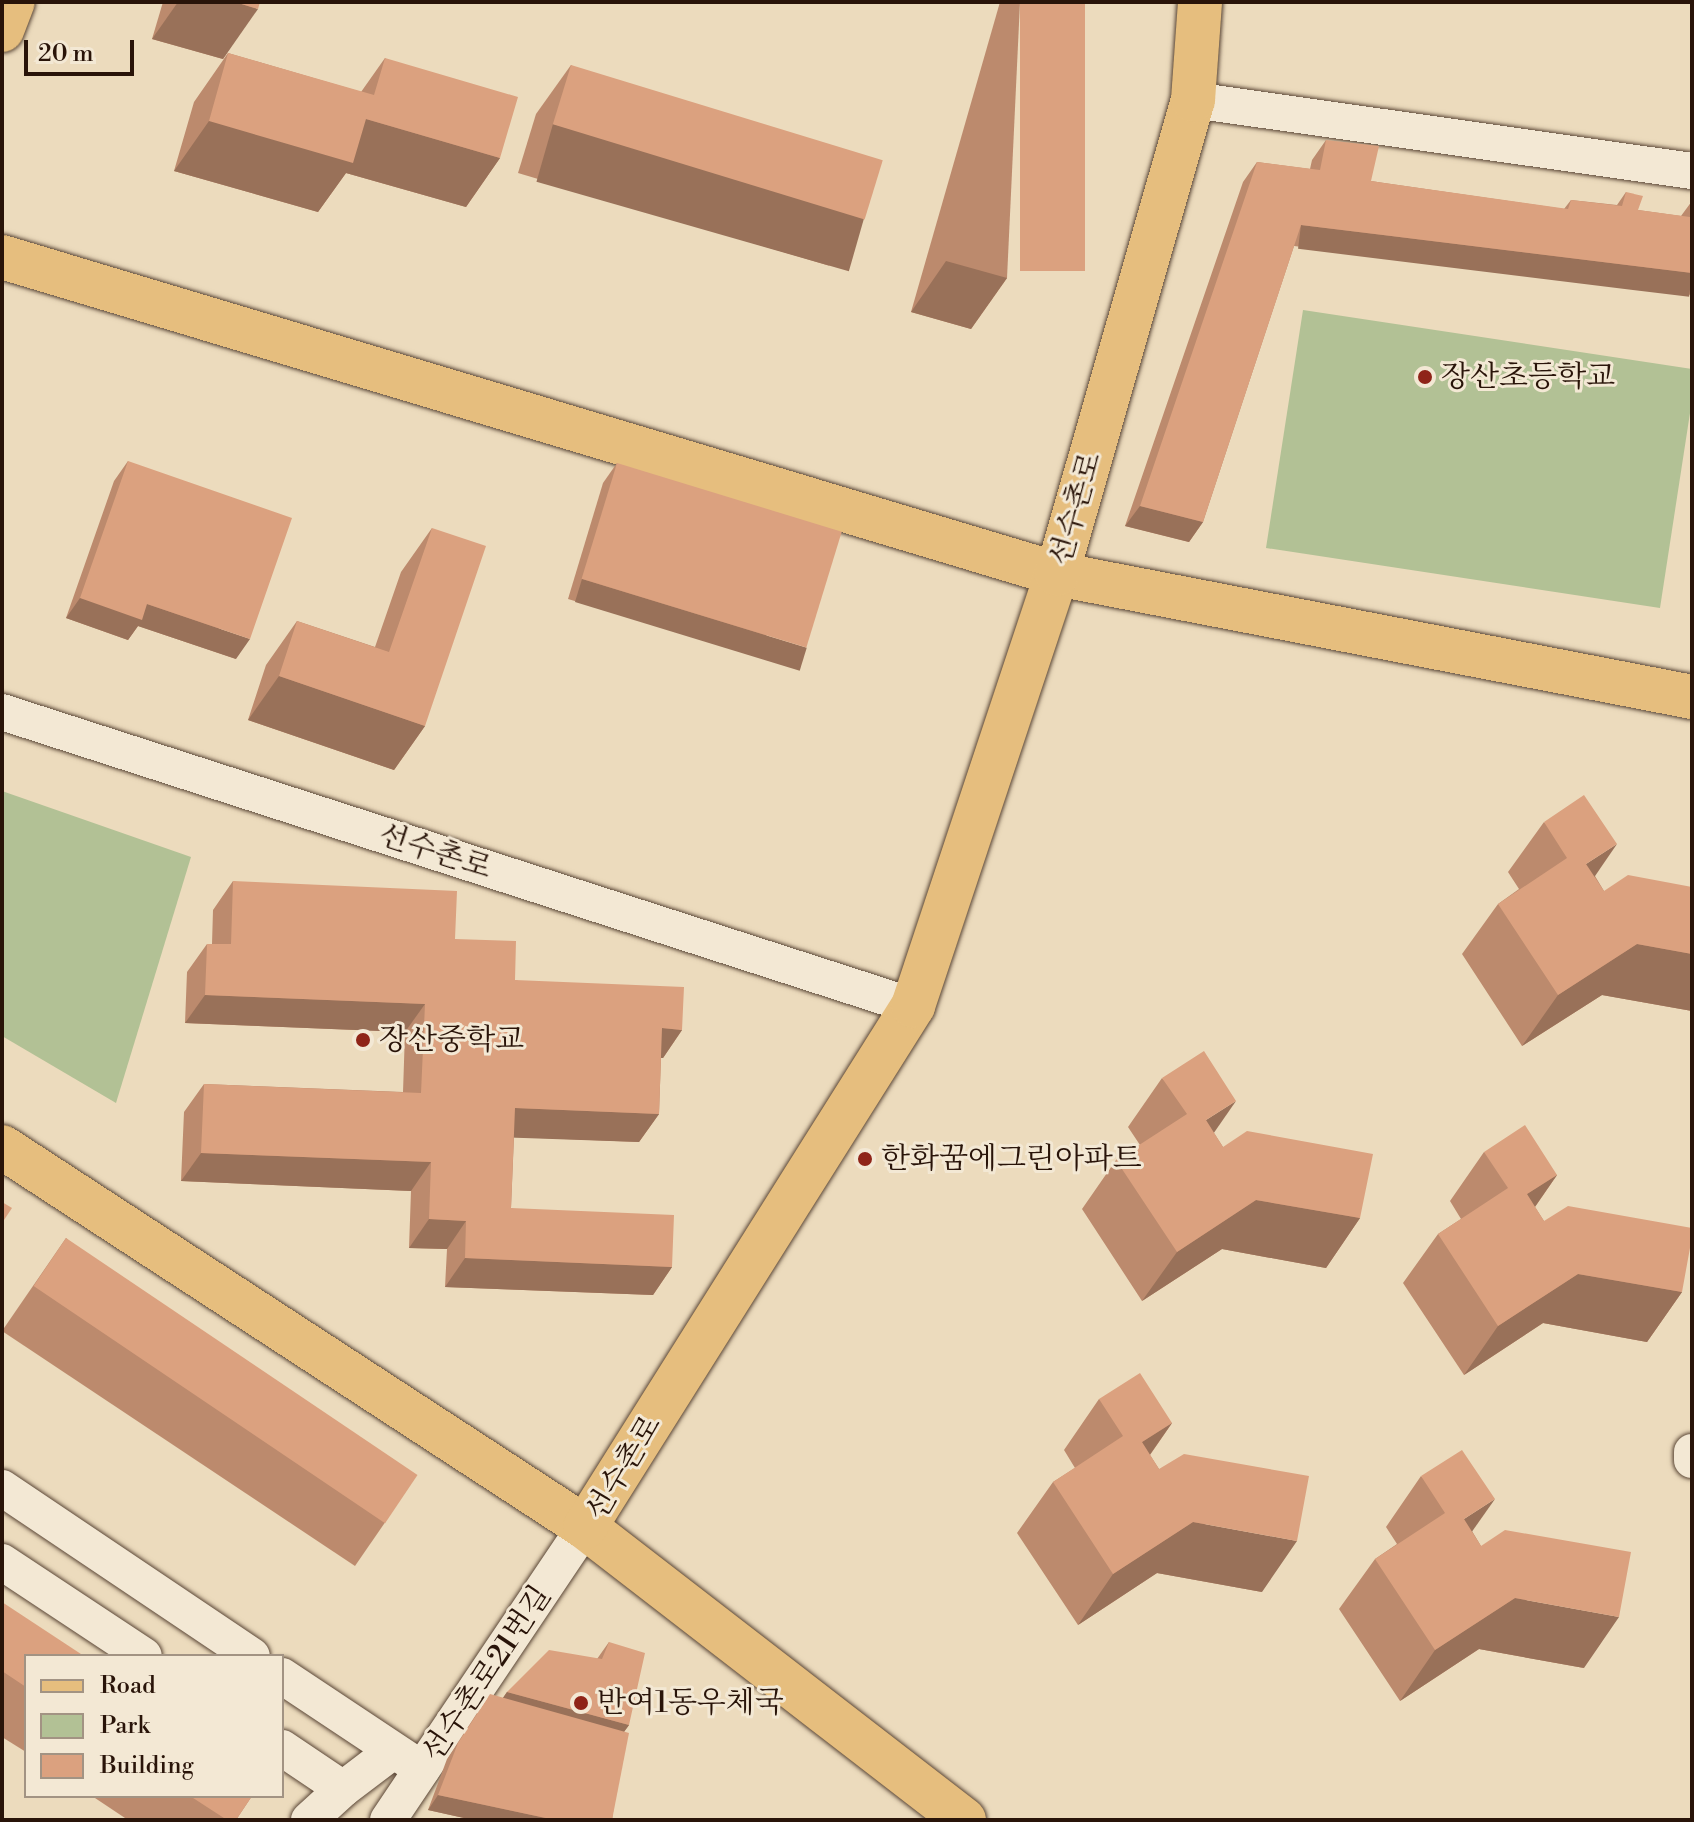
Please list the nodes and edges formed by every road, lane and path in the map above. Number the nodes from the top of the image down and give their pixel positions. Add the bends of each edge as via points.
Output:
1 (13, 2) edge
2 (1200, 2) edge
3 (2, 30) edge
4 (1193, 100) junction
5 (1692, 171) edge
6 (2, 257) edge
7 (1057, 574) junction
8 (1692, 697) edge
9 (2, 712) edge
10 (913, 1006) junction
11 (2, 1147) edge
12 (1692, 1452) edge
13 (1692, 1460) edge
14 (2, 1488) edge
15 (585, 1527) junction
16 (2, 1562) edge
17 (141, 1654) edge
18 (249, 1654) edge
19 (284, 1677) edge
20 (284, 1749) edge
21 (408, 1760) junction
22 (343, 1789) junction
23 (961, 1819) edge
24 (309, 1820) edge
25 (388, 1820) edge

1 - 3 main road
2 - 4 main road, 선수촌로
4 - 5 street
4 - 7 main road, 선수촌로
6 - 7 main road
7 - 8 main road
7 - 10 main road, 선수촌로
9 - 10 street, 선수촌로
10 - 15 main road, 선수촌로
11 - 15 main road
12 - 13 street
14 - 18 street
15 - 21 street, 선수촌로21번길
15 - 23 main road, 선수촌로
16 - 17 street
19 - 21 street
20 - 22 street
21 - 22 street
21 - 25 street, 선수촌로21번길
22 - 24 street

